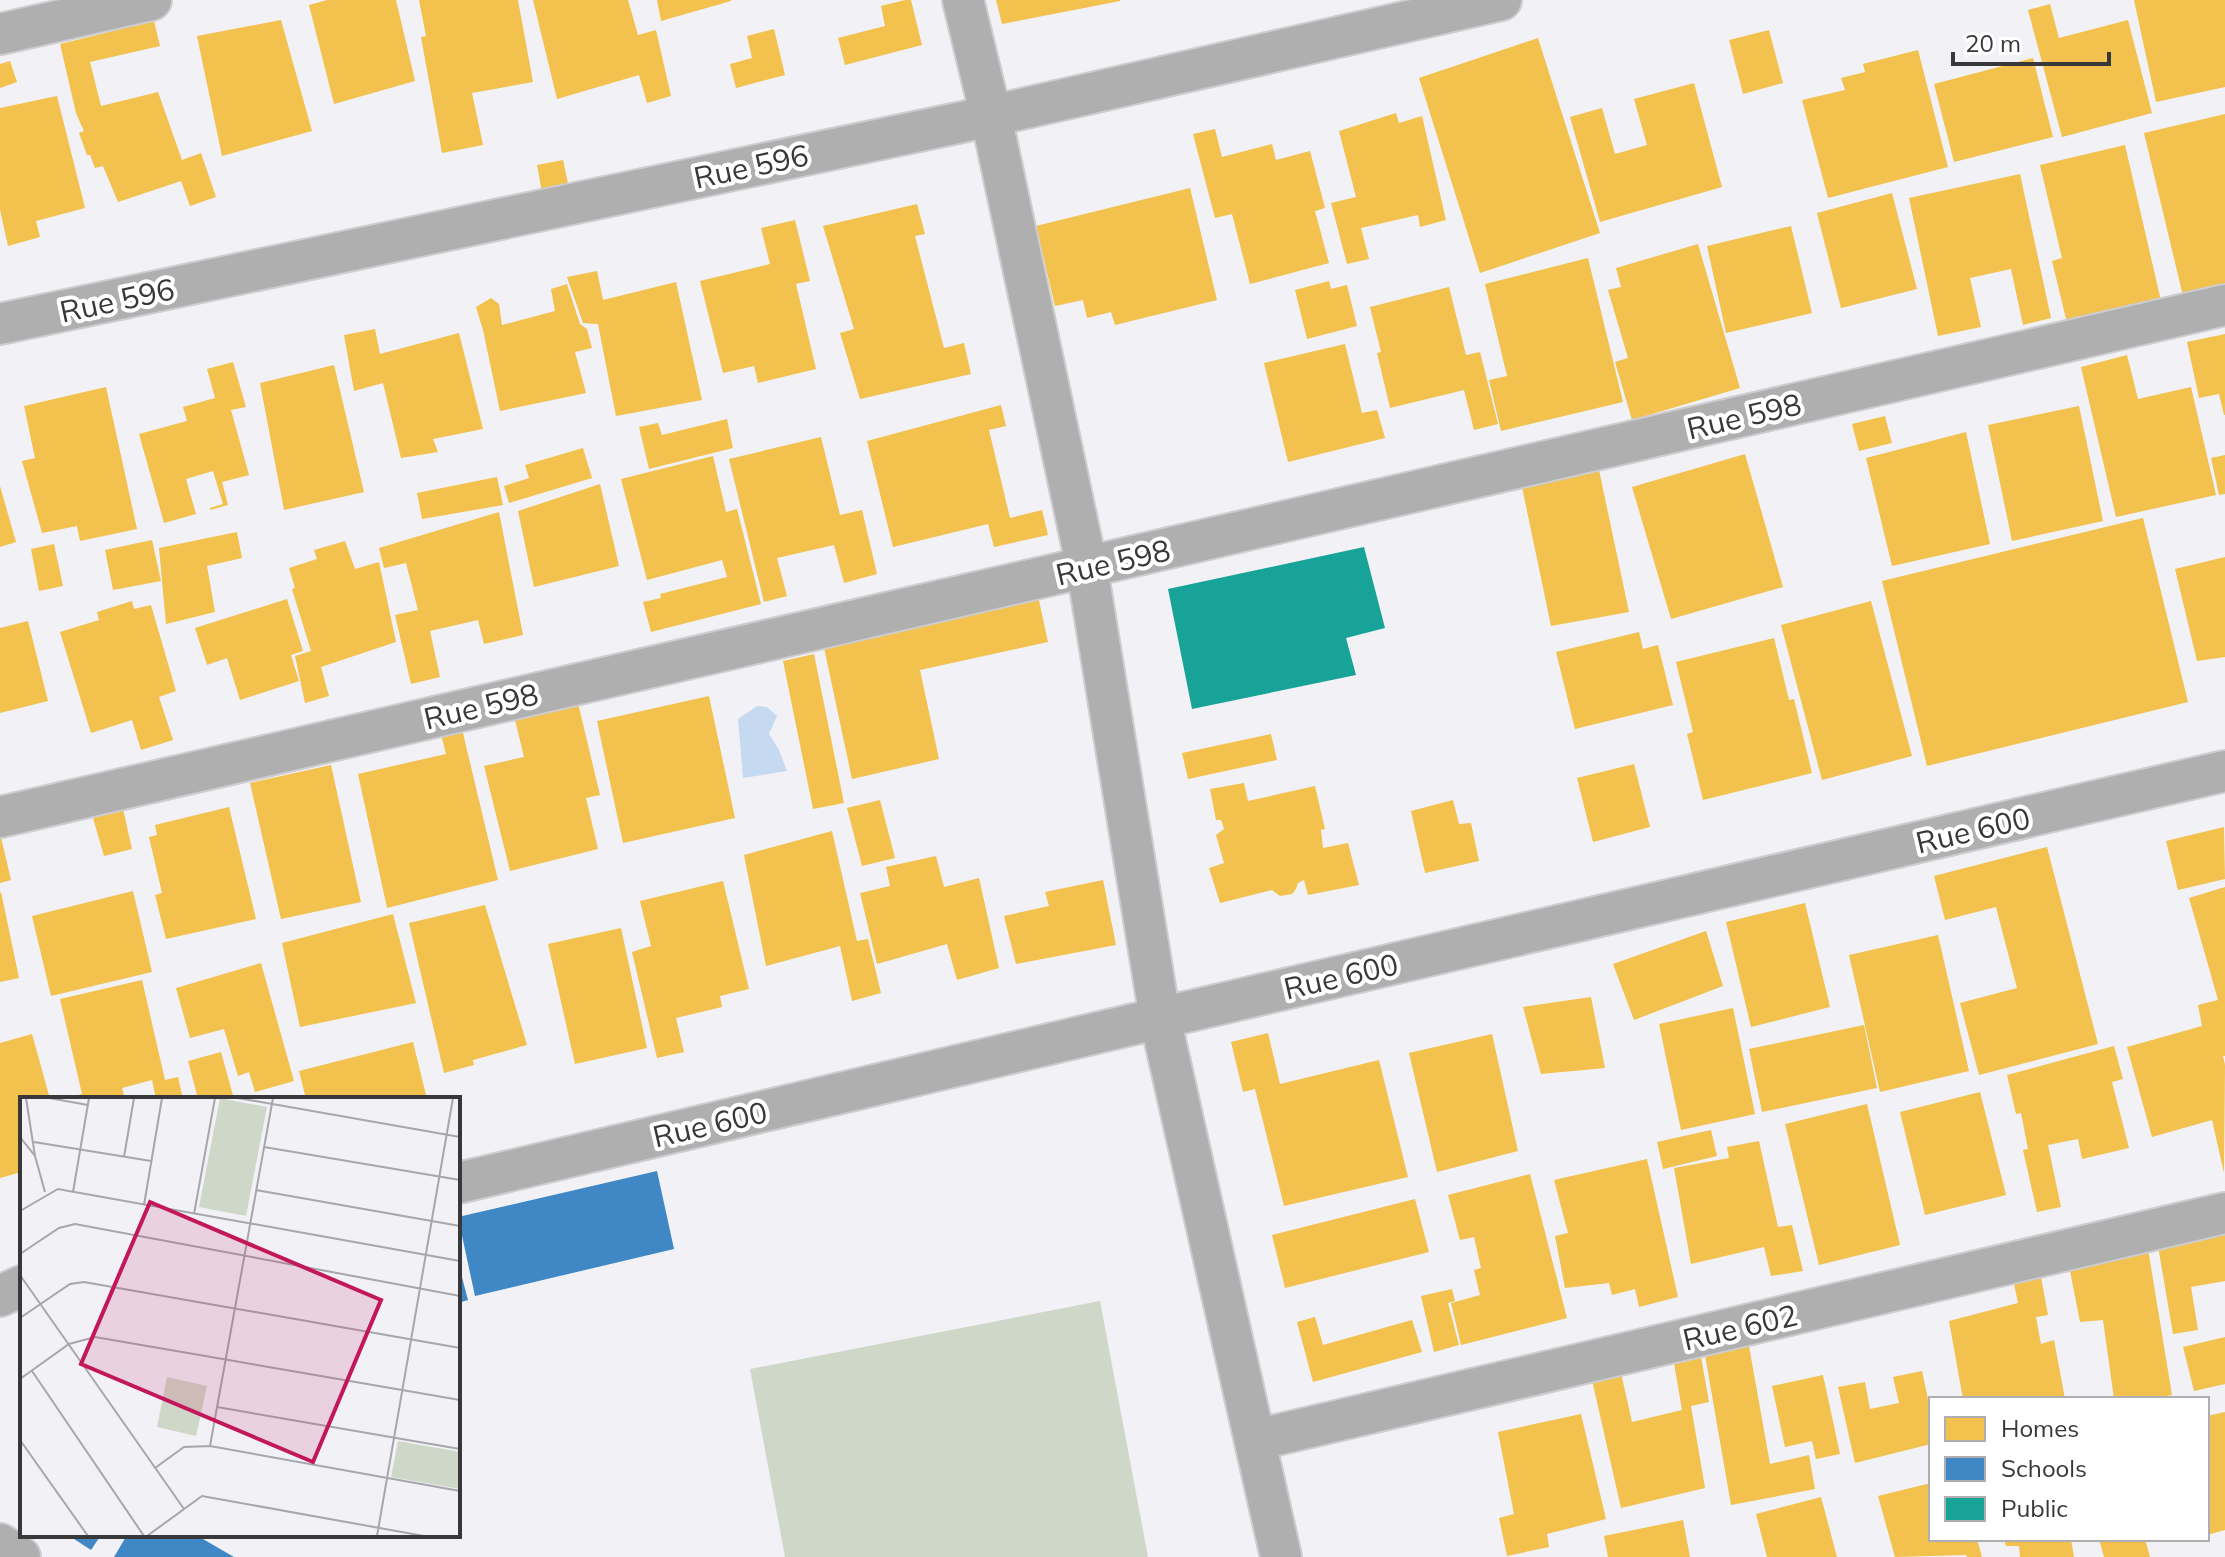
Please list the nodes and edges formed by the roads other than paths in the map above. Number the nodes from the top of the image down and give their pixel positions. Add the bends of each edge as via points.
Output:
1 (151, 0) edge
2 (963, 0) edge
3 (1501, 0) edge
4 (0, 34) edge
5 (991, 116) junction
6 (2225, 305) edge
7 (0, 324) edge
8 (1087, 568) junction
9 (2225, 771) edge
10 (0, 817) edge
11 (1160, 1018) junction
12 (460, 1183) edge
13 (2225, 1213) edge
14 (20, 1287) edge
15 (0, 1296) edge
16 (1255, 1440) junction
17 (0, 1544) edge
18 (20, 1557) edge
19 (1281, 1557) edge

1 - 4 street
2 - 5 street
3 - 5 street, Rue 596
5 - 7 street, Rue 596
5 - 8 street
6 - 8 street, Rue 598
8 - 10 street, Rue 598
8 - 11 street
9 - 11 street, Rue 600
11 - 12 street, Rue 600
11 - 16 street
13 - 16 street, Rue 602
14 - 15 street
16 - 19 street
17 - 18 street

